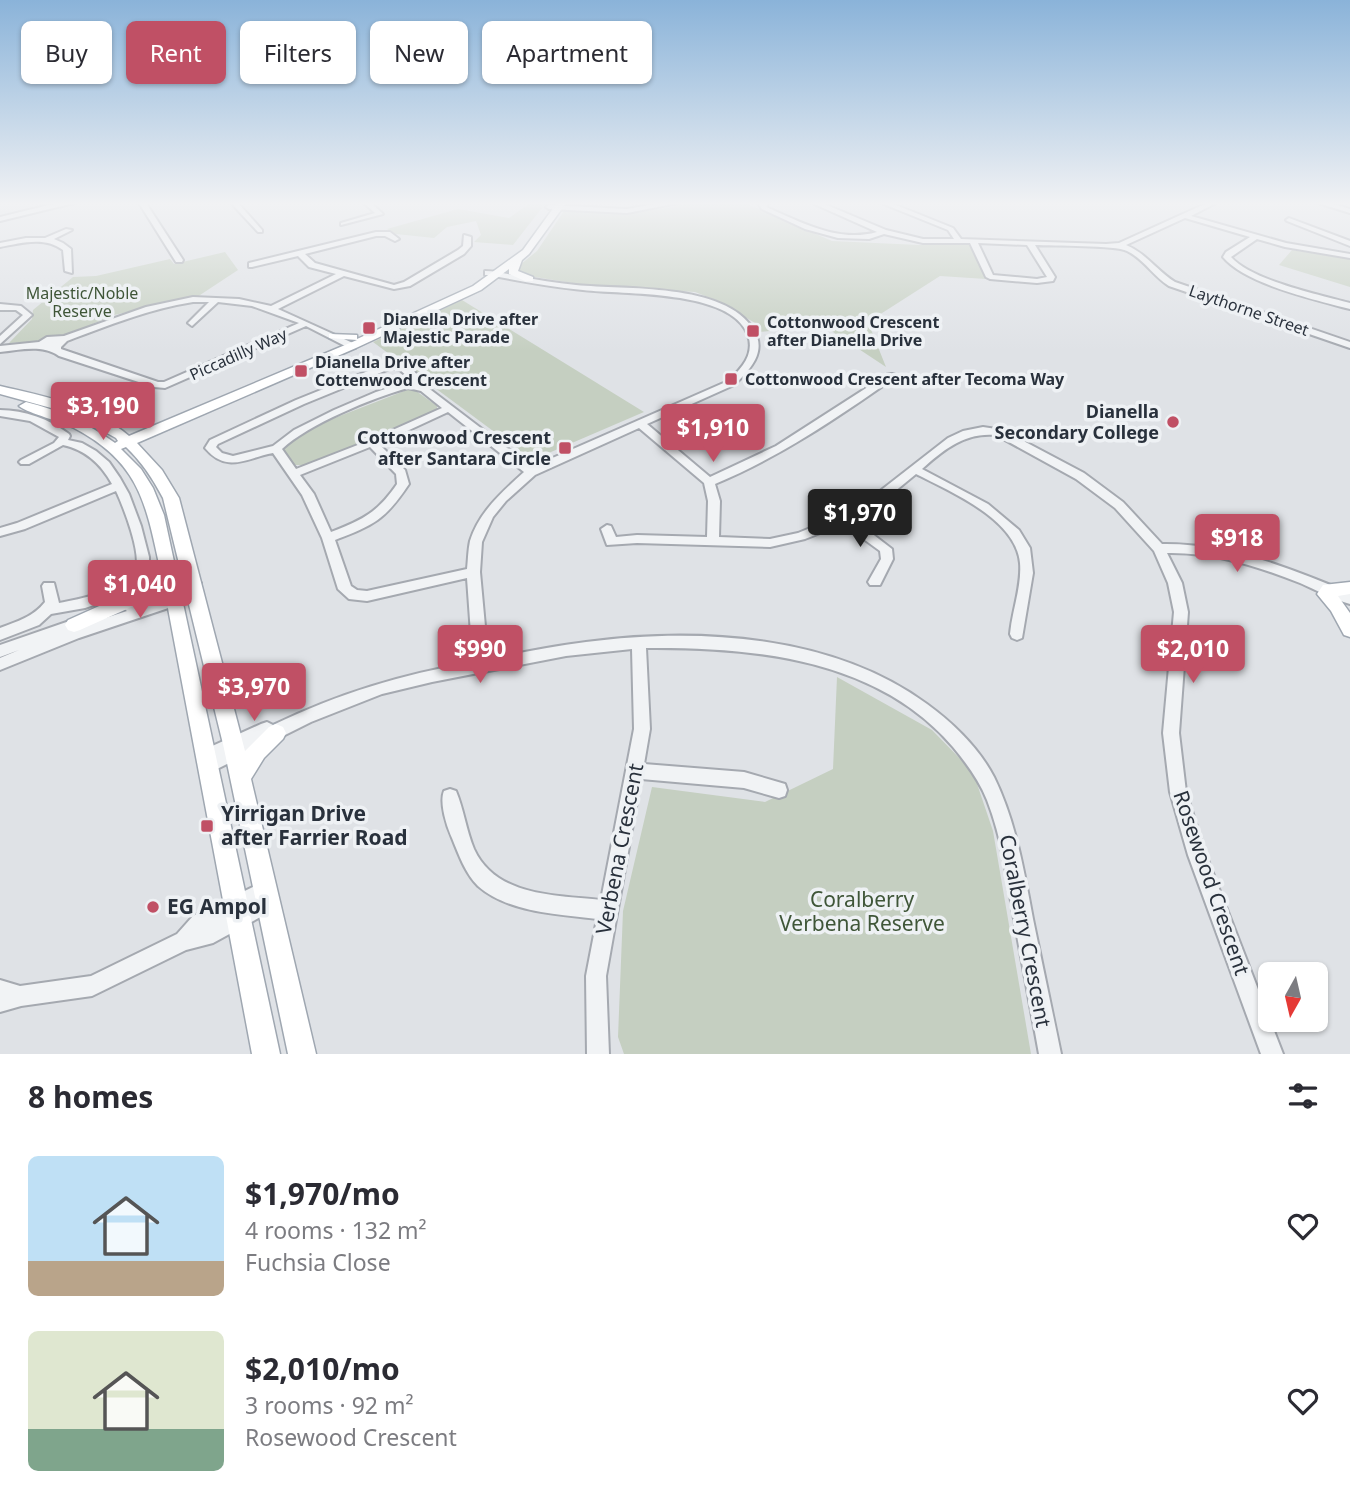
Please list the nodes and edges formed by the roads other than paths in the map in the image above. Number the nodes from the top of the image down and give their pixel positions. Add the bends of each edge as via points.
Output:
1 (67, 252) edge
2 (174, 252) edge
3 (298, 252) joint
4 (461, 252) edge
5 (516, 252) edge
6 (526, 252) edge
7 (977, 252) edge
8 (1036, 252) edge
9 (1138, 252) edge
10 (1232, 252) edge
11 (1326, 252) edge
12 (1350, 256) edge
13 (179, 260) dead end
14 (517, 261) junction
15 (252, 265) dead end
16 (69, 271) dead end
17 (342, 274) junction
18 (496, 275) junction
19 (534, 280) junction
20 (215, 300) junction
21 (1350, 306) edge
22 (0, 307) edge
23 (270, 310) junction
24 (192, 323) dead end
25 (305, 325) junction
26 (0, 341) edge
27 (345, 342) junction
28 (60, 343) junction
29 (1350, 345) edge
30 (0, 349) edge
31 (891, 376) dead end
32 (411, 385) junction
33 (0, 390) edge
34 (0, 400) edge
35 (72, 408) junction
36 (449, 408) junction
37 (0, 413) edge
38 (169, 421) junction
39 (639, 423) junction
40 (984, 428) joint
41 (62, 442) junction
42 (119, 443) junction
43 (372, 443) junction
44 (276, 449) junction
45 (141, 454) junction
46 (25, 462) dead end
47 (916, 470) junction
48 (531, 472) junction
49 (295, 473) junction
50 (709, 481) junction
51 (119, 485) junction
52 (844, 517) junction
53 (607, 529) dead end
54 (0, 532) edge
55 (328, 538) junction
56 (713, 542) junction
57 (1159, 549) junction
58 (473, 572) junction
59 (875, 582) dead end
60 (49, 586) dead end
61 (182, 588) junction
62 (1350, 588) edge
63 (1323, 590) junction
64 (1350, 599) edge
65 (1350, 605) edge
66 (48, 609) junction
67 (74, 625) joint
68 (1350, 631) edge
69 (0, 634) edge
70 (1017, 634) dead end
71 (639, 643) junction
72 (0, 651) edge
73 (0, 664) edge
74 (481, 667) junction
75 (317, 712) junction
76 (276, 733) junction
77 (234, 748) junction
78 (206, 761) junction
79 (635, 771) junction
80 (240, 778) junction
81 (779, 790) dead end
82 (450, 797) dead end
83 (267, 896) junction
84 (609, 911) junction
85 (237, 912) junction
86 (0, 990) edge
87 (21, 996) junction
88 (0, 1002) edge
89 (266, 1054) edge
90 (302, 1054) edge
91 (598, 1054) edge
92 (1050, 1054) edge
93 (1272, 1054) edge

1 - 16 street
2 - 13 street
3 - 15 street
3 - 17 street via 312,265
4 - 17 street via 407,284 386,286
5 - 18 main road
6 - 14 main road
7 - 8 street via 990,277 1050,279
9 - 29 street, Laythorne Street via 1155,274 1172,284
10 - 21 street via 1227,257 1230,263
11 - 12 street
14 - 18 main road
14 - 19 main road via 513,272
17 - 23 street
18 - 19 street
18 - 27 main road via 439,307
19 - 39 street via 597,290 691,296 716,304 747,326 755,345 746,370 708,395
20 - 23 street
20 - 24 street
20 - 28 street via 138,311
22 - 26 street via 18,308 28,315
23 - 25 street
25 - 27 street
25 - 28 street, Piccadilly Way via 166,385 62,354 56,350
27 - 38 main road
28 - 30 street via 52,339 40,345
31 - 50 street via 819,426
32 - 36 street
32 - 44 street via 336,414 290,436
32 - 44 street via 411,374 391,365 300,402 214,442 210,448 221,458 234,461
33 - 35 main road
34 - 42 main road via 54,414
35 - 38 main road via 124,427
35 - 42 main road via 95,417
36 - 43 street
36 - 48 street
37 - 41 street via 55,429 65,436
38 - 42 main road
38 - 45 main road
39 - 48 street
39 - 50 street
40 - 47 street via 951,442
40 - 57 street, Rosewood Crescent via 1080,476 1119,505
41 - 46 street
41 - 51 street via 82,445
42 - 45 main road
42 - 61 main road via 147,490
43 - 49 street
43 - 55 street via 401,472 403,484 376,519
44 - 49 street
45 - 61 main road via 171,498
47 - 52 street
47 - 70 street via 993,514 1019,537 1027,566
48 - 58 street via 488,516 476,542
49 - 55 street
50 - 56 street via 714,501
51 - 54 street
51 - 66 street via 132,511 142,570 113,592 71,607
52 - 56 street via 818,533 792,540
52 - 59 street via 886,549 887,559
53 - 56 street via 611,542
55 - 58 street via 345,589 354,595 368,596
57 - 63 street via 1252,561
57 - 93 street, Rosewood Crescent via 1175,583 1181,611 1171,733 1178,792
58 - 74 street
60 - 66 street via 52,603
61 - 67 main road via 132,599
61 - 73 street
61 - 77 main road
61 - 78 main road
62 - 63 main road
63 - 64 street
63 - 65 street
63 - 68 main road
66 - 69 street via 34,621
67 - 72 street
71 - 74 street, Coralberry Crescent via 588,647
71 - 79 street, Verbena Crescent via 642,729
71 - 92 street, Coralberry Crescent via 752,646 851,668 896,689 958,739 978,766 1008,834
74 - 75 street, Coralberry Crescent via 367,692
75 - 76 street, Coralberry Crescent
75 - 77 street, Coralberry Crescent via 293,717
76 - 77 street, Coralberry Crescent
76 - 80 main road via 257,751
77 - 78 street, Coralberry Crescent
77 - 80 main road
78 - 85 main road
79 - 81 street via 744,780
79 - 84 street, Verbena Crescent
80 - 83 main road
82 - 84 street via 456,831 471,865 486,883 513,897
83 - 85 street
83 - 90 main road
84 - 91 street, Verbena Crescent via 596,976
85 - 87 street via 206,936 184,941 92,986
85 - 89 main road
86 - 87 street
87 - 88 street

